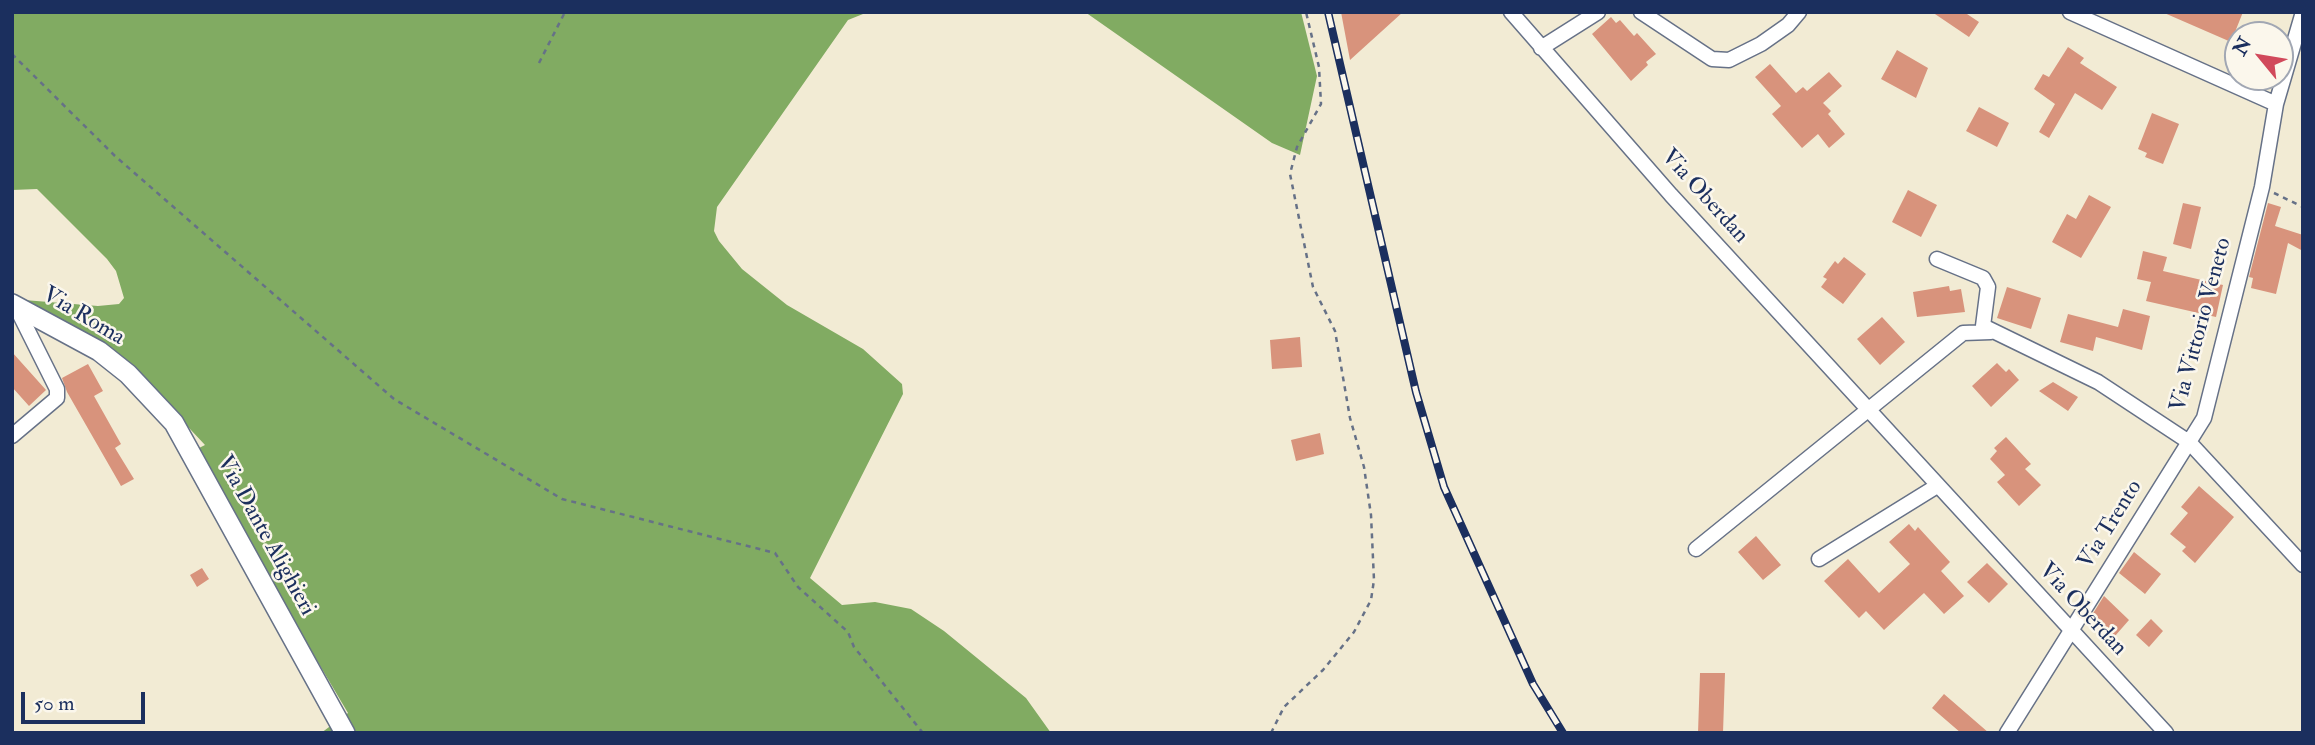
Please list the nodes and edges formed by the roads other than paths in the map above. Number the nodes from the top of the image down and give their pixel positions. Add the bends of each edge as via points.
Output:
1 (1511, 12) edge
2 (1598, 12) edge
3 (1641, 12) edge
4 (1799, 12) edge
5 (2070, 12) edge
6 (2303, 12) edge
7 (1662, 17) edge
8 (1541, 48) junction
9 (2276, 104) junction
10 (1937, 258) dead end
11 (14, 305) edge
12 (1991, 332) junction
13 (128, 374) joint
14 (1867, 409) junction
15 (12, 436) edge
16 (2189, 442) junction
17 (1937, 486) junction
18 (1696, 549) dead end
19 (1819, 559) dead end
20 (2303, 565) edge
21 (2071, 631) junction
22 (345, 733) edge
23 (2007, 733) edge
24 (2166, 733) edge

1 - 8 street, Via Oberdan
2 - 8 street
3 - 7 street
4 - 7 street via 1761,44 1729,60 1713,59
5 - 9 street
6 - 9 street, Via Vittorio Veneto
8 - 14 street, Via Oberdan
9 - 16 street, Via Vittorio Veneto via 2262,187 2204,418
10 - 12 street via 1983,278 1989,287 1983,327
11 - 13 street, Via Roma via 99,351
11 - 15 street via 57,389 57,398
12 - 14 street via 1963,333
12 - 16 street, Via Vittorio Veneto via 2098,382
13 - 22 street, Via Dante Alighieri via 174,423
14 - 17 street, Via Oberdan
14 - 18 street
16 - 20 street
16 - 21 street, Via Trento
17 - 19 street
17 - 21 street, Via Oberdan
21 - 23 street, Via Trento
21 - 24 street, Via Oberdan

